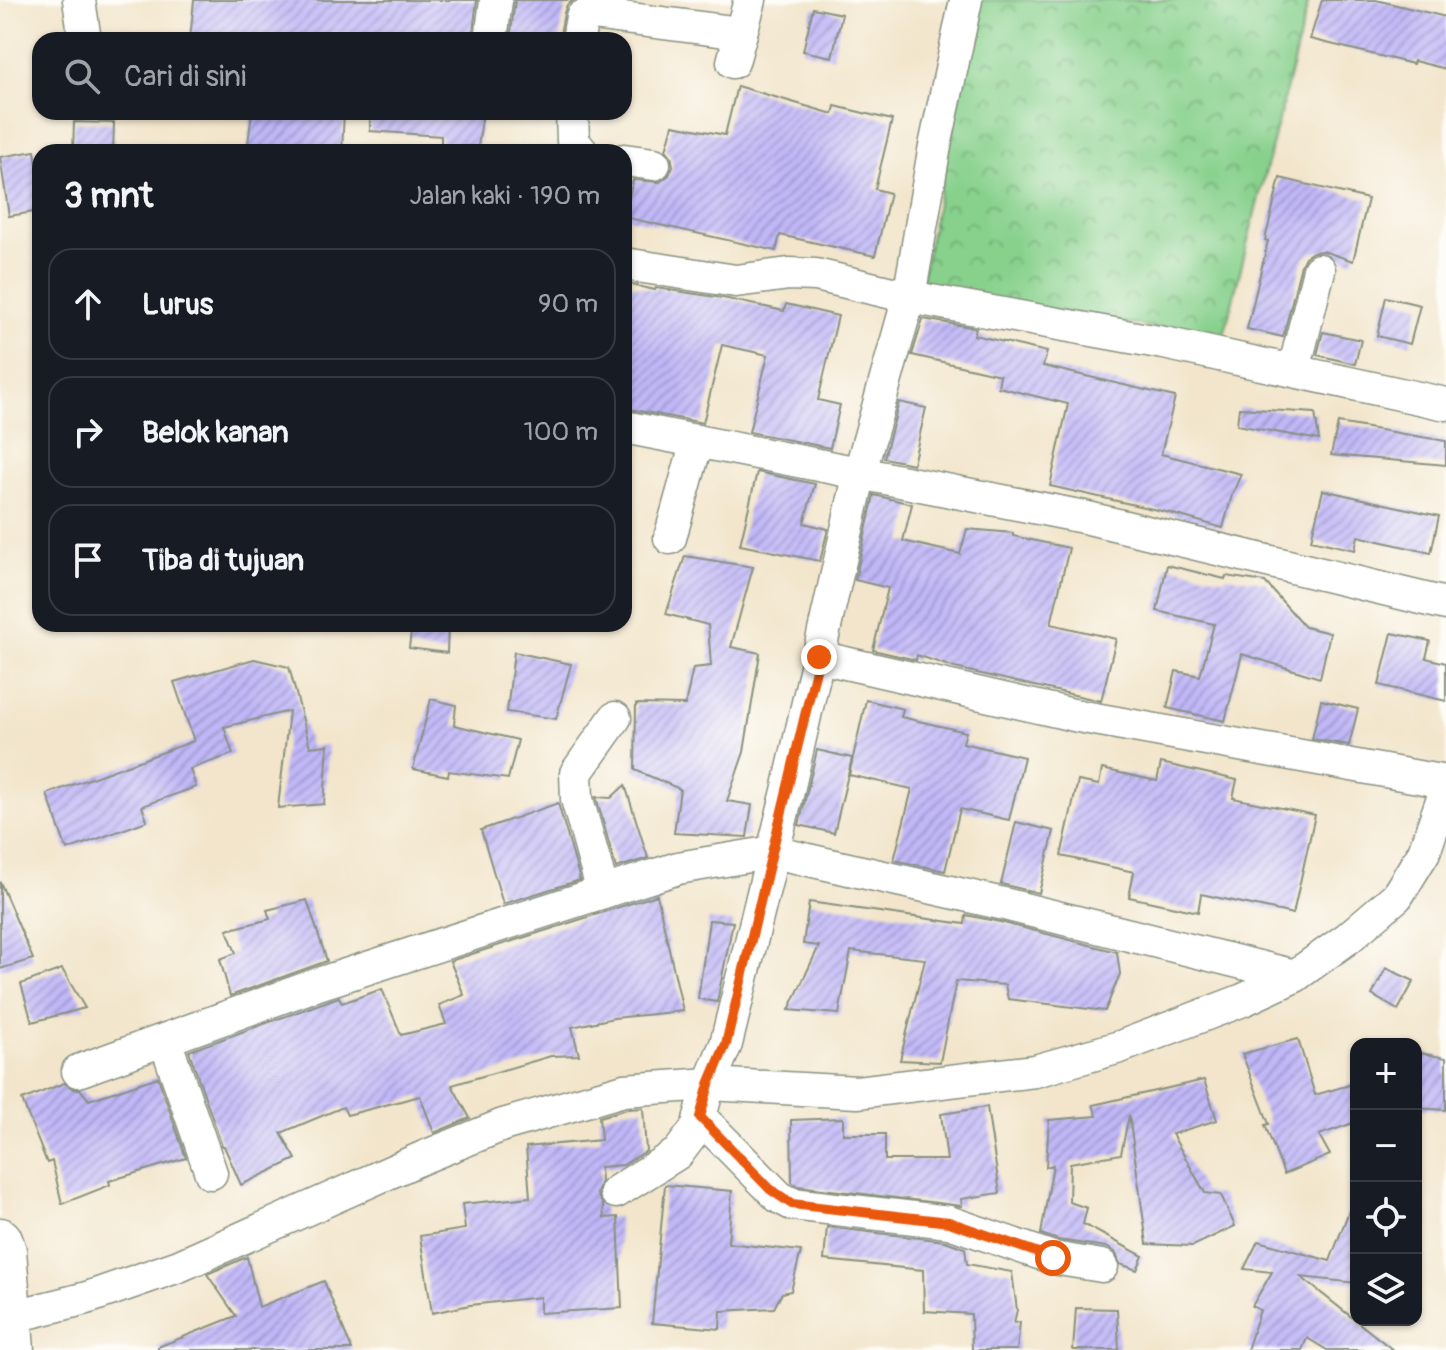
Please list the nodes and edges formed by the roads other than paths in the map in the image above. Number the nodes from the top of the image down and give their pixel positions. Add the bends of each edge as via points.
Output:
1 (79, 0) edge
2 (496, 0) edge
3 (750, 0) edge
4 (966, 0) edge
5 (84, 32) edge
6 (492, 32) edge
7 (579, 32) edge
8 (572, 120) edge
9 (575, 144) edge
10 (632, 265) edge
11 (1319, 270) dead end
12 (909, 297) junction
13 (1294, 370) junction
14 (1446, 404) edge
15 (632, 429) edge
16 (697, 441) junction
17 (860, 472) junction
18 (670, 538) dead end
19 (1446, 604) edge
20 (819, 657) junction
21 (615, 718) dead end
22 (1446, 782) edge
23 (1446, 789) edge
24 (773, 852) junction
25 (603, 892) junction
26 (1295, 976) junction
27 (165, 1040) junction
28 (78, 1071) dead end
29 (709, 1084) junction
30 (700, 1117) junction
31 (211, 1173) dead end
32 (616, 1192) dead end
33 (0, 1240) edge
34 (1102, 1266) dead end
35 (12, 1340) edge

1 - 5 street
2 - 6 street
3 - 7 street via 737,48 592,14 582,17
4 - 12 street
8 - 9 street
10 - 12 street via 736,281 816,275
11 - 13 street
12 - 13 street
12 - 17 street
13 - 14 street
15 - 16 street
16 - 17 street
16 - 18 street
17 - 19 street via 1084,517
17 - 20 street
20 - 22 street via 1078,716
20 - 24 street
21 - 25 street via 576,773 575,784
23 - 26 street via 1424,852 1397,896
24 - 25 street via 678,868
24 - 26 street
24 - 29 street via 726,1044
25 - 27 street via 318,984
26 - 29 street via 1120,1047 1035,1071 857,1092
27 - 28 street
27 - 31 street
29 - 30 street
29 - 35 street via 624,1090 503,1125 179,1266 87,1298
30 - 32 street via 678,1153
30 - 34 street via 770,1189 792,1204 949,1222 1053,1258
33 - 35 main road

